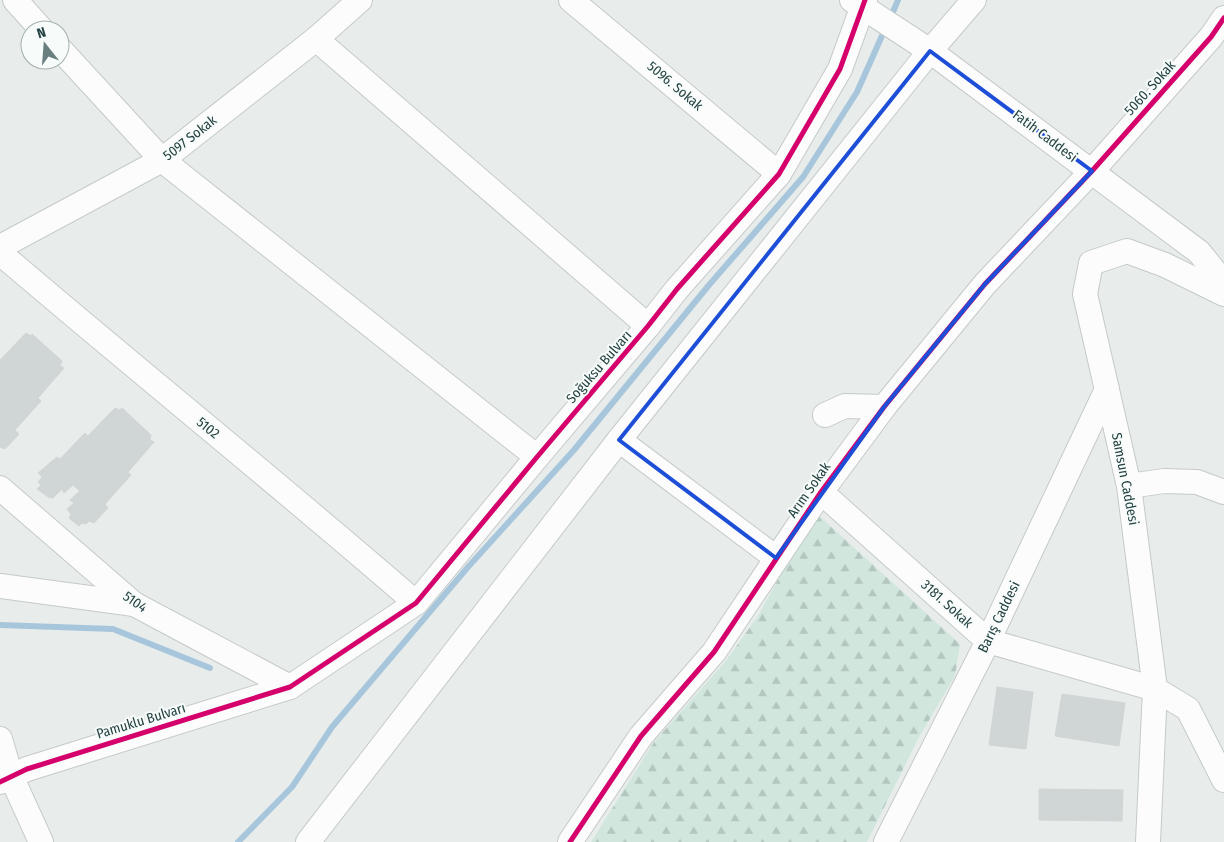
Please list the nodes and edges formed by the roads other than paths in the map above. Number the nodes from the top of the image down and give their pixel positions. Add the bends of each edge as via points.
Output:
1 (9, 0) edge
2 (15, 0) edge
3 (360, 0) edge
4 (571, 0) edge
5 (974, 0) edge
6 (0, 3) edge
7 (864, 6) edge
8 (1224, 18) edge
9 (33, 20) edge
10 (316, 39) junction
11 (930, 50) junction
12 (70, 60) edge
13 (162, 160) junction
14 (1092, 171) junction
15 (779, 174) junction
16 (0, 247) edge
17 (0, 254) edge
18 (1221, 272) edge
19 (1224, 294) edge
20 (648, 326) junction
21 (1107, 389) junction
22 (884, 407) junction
23 (825, 415) dead end
24 (619, 440) junction
25 (536, 457) junction
26 (1129, 486) junction
27 (0, 488) edge
28 (821, 492) junction
29 (1224, 492) edge
30 (776, 558) junction
31 (0, 586) edge
32 (416, 603) junction
33 (134, 604) junction
34 (988, 641) junction
35 (290, 687) junction
36 (1155, 689) junction
37 (0, 739) edge
38 (6, 779) edge
39 (1224, 780) edge
40 (41, 842) edge
41 (308, 842) edge
42 (570, 842) edge
43 (886, 842) edge
44 (1148, 842) edge

1 - 6 street
2 - 9 street
3 - 10 street, 5097 Sokak
4 - 15 street, 5096. Sokak
5 - 11 street
7 - 11 street, Fatih Caddesi
7 - 15 street, Soğuksu Bulvarı via 840,69
8 - 14 street, 5060. Sokak via 1211,37
10 - 13 street, 5097 Sokak
10 - 20 street
11 - 14 street, Fatih Caddesi
11 - 24 street
12 - 13 street
13 - 16 street, 5097 Sokak
13 - 25 street
14 - 18 street, Fatih Caddesi
14 - 22 street, Arım Sokak via 985,284
15 - 20 street, Soğuksu Bulvarı via 676,289
17 - 32 street, 5102 via 308,509
19 - 21 street, Samsun Caddesi via 1165,265 1127,251 1091,263 1085,294
20 - 25 street, Soğuksu Bulvarı
21 - 26 street, Samsun Caddesi
21 - 34 street, Barış Caddesi
22 - 23 street via 845,406
22 - 28 street, Arım Sokak
24 - 30 street
24 - 41 street
25 - 32 street, Soğuksu Bulvarı
26 - 29 street via 1164,481 1197,482
26 - 36 street, Samsun Caddesi
27 - 33 street, 5104
28 - 30 street, Arım Sokak
28 - 34 street, 3181. Sokak
30 - 42 street, Arım Sokak via 714,652 641,736
31 - 33 street
32 - 35 street, Soğuksu Bulvarı
33 - 35 street, 5104
34 - 36 street, 3181. Sokak
34 - 43 street, Barış Caddesi
35 - 38 street, Pamuklu Bulvarı via 27,769
36 - 39 street, 3181. Sokak via 1188,709
36 - 44 street, Samsun Caddesi
37 - 38 street
38 - 40 street

